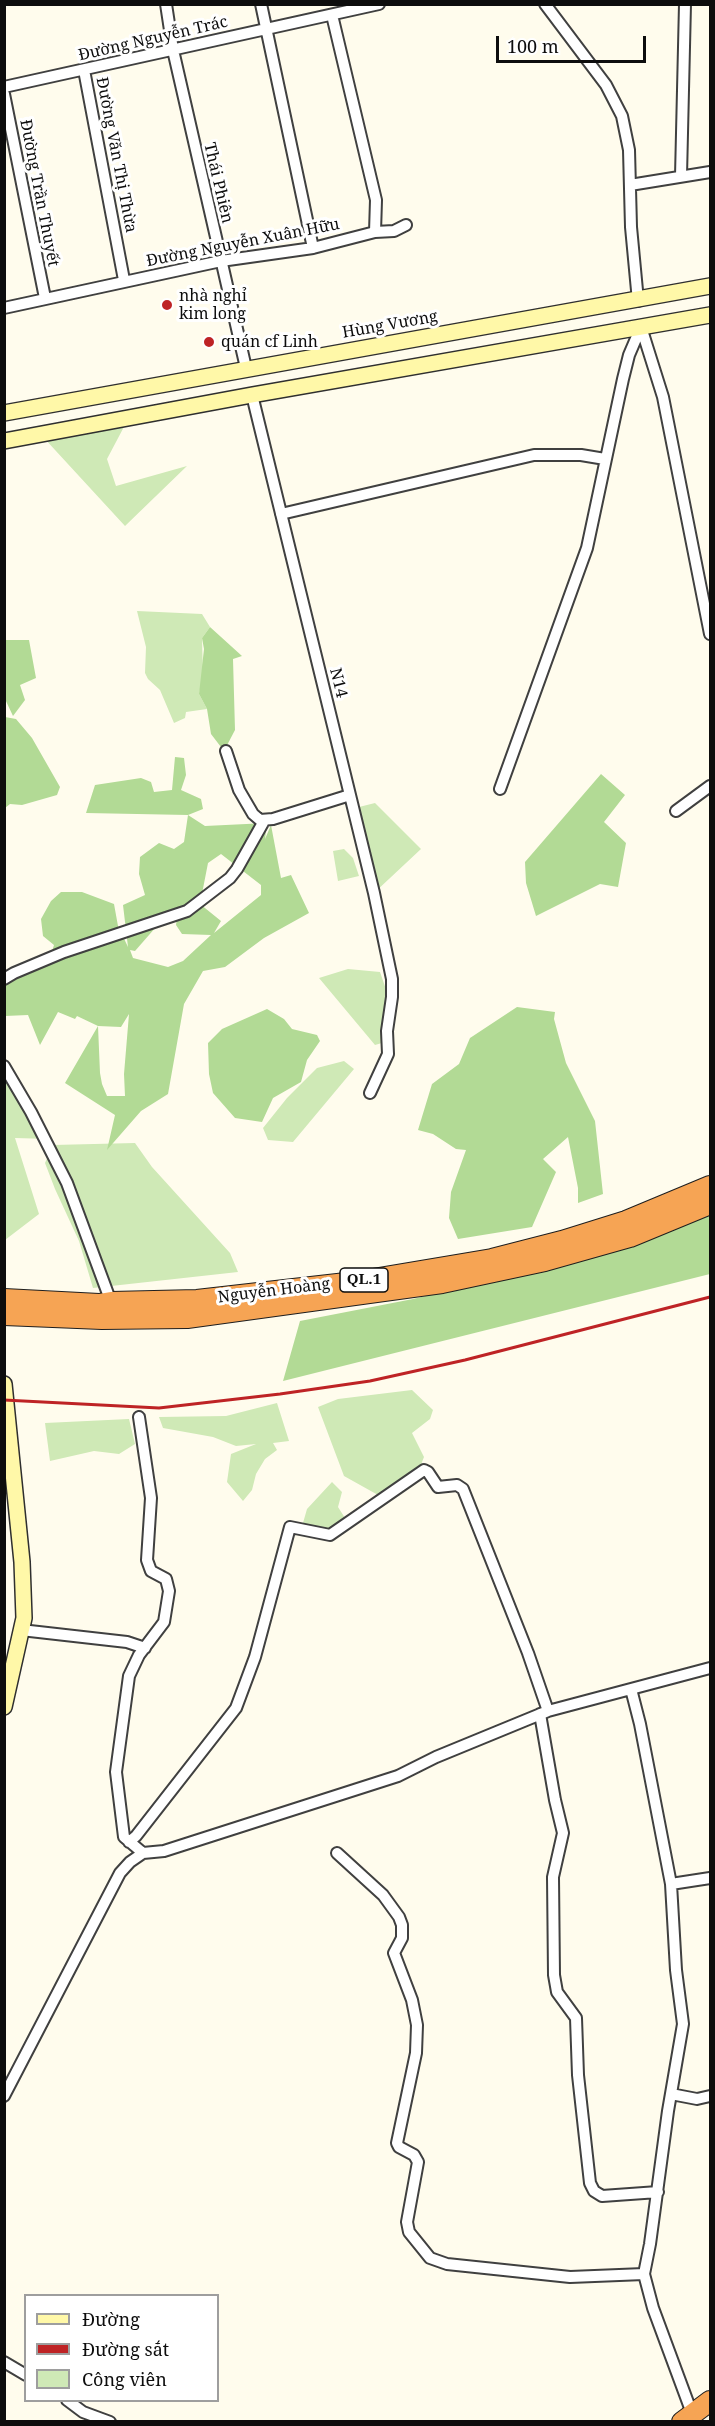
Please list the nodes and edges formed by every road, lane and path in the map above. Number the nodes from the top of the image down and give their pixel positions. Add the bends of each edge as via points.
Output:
1 (166, 4) edge
2 (261, 4) edge
3 (379, 4) edge
4 (545, 4) edge
5 (685, 4) edge
6 (332, 15) junction
7 (266, 29) junction
8 (173, 50) junction
9 (84, 70) junction
10 (4, 87) edge
11 (4, 94) edge
12 (711, 172) edge
13 (681, 176) junction
14 (630, 185) junction
15 (406, 225) dead end
16 (375, 232) junction
17 (313, 248) junction
18 (221, 261) junction
19 (124, 280) junction
20 (711, 286) edge
21 (45, 298) junction
22 (638, 301) junction
23 (4, 308) edge
24 (711, 315) edge
25 (641, 327) junction
26 (246, 368) junction
27 (252, 395) junction
28 (4, 413) edge
29 (4, 441) edge
30 (605, 459) junction
31 (281, 514) junction
32 (711, 634) edge
33 (226, 751) dead end
34 (711, 786) edge
35 (500, 789) dead end
36 (350, 795) junction
37 (676, 811) dead end
38 (264, 821) junction
39 (4, 979) edge
40 (4, 1066) edge
41 (370, 1093) dead end
42 (711, 1186) edge
43 (711, 1204) edge
44 (4, 1299) edge
45 (111, 1302) junction
46 (4, 1315) edge
47 (4, 1384) edge
48 (139, 1417) dead end
49 (21, 1630) junction
50 (145, 1648) junction
51 (711, 1668) edge
52 (631, 1689) junction
53 (4, 1707) edge
54 (544, 1713) junction
55 (129, 1842) junction
56 (337, 1852) dead end
57 (143, 1853) junction
58 (711, 1878) edge
59 (671, 1884) junction
60 (670, 2094) junction
61 (4, 2096) edge
62 (711, 2096) edge
63 (658, 2192) junction
64 (644, 2274) junction
65 (4, 2362) edge
66 (24, 2373) edge
67 (711, 2401) edge
68 (70, 2402) edge
69 (690, 2419) edge
70 (110, 2421) edge

1 - 8 street, Thái Phiên
2 - 7 street
3 - 6 street, Đường Nguyễn Trác
4 - 14 street via 617,104 627,133
5 - 13 street
6 - 7 street, Đường Nguyễn Trác
6 - 16 street via 376,200
7 - 8 street, Đường Nguyễn Trác
7 - 17 street
8 - 9 street, Đường Nguyễn Trác
8 - 18 street, Thái Phiên
9 - 10 street, Đường Nguyễn Trác
9 - 19 street, Đường Văn Thị Thừa
11 - 21 street, Đường Trần Thuyết
12 - 13 street
13 - 14 street
14 - 22 street
15 - 16 street, Đường Nguyễn Xuân Hữu via 394,231
16 - 17 street, Đường Nguyễn Xuân Hữu
17 - 18 street, Đường Nguyễn Xuân Hữu
18 - 19 street, Đường Nguyễn Xuân Hữu
18 - 26 street, Thái Phiên
19 - 21 street, Đường Nguyễn Xuân Hữu
20 - 22 main road, Hùng Vương
21 - 23 street, Đường Nguyễn Xuân Hữu
22 - 25 main road
22 - 26 main road, Hùng Vương
24 - 25 main road
25 - 27 main road
25 - 30 street via 629,355
25 - 32 street via 663,397
26 - 27 main road
26 - 28 main road, Hùng Vương
27 - 29 main road
27 - 31 street, N14
30 - 31 street via 534,455
30 - 35 street via 587,548
31 - 36 street, N14
33 - 38 street via 238,790 253,814
34 - 37 street
36 - 38 street
36 - 41 street, N14 via 392,979 388,1054
38 - 39 street via 230,878 187,911 64,952
40 - 45 street via 67,1183
42 - 45 highway, Nguyễn Hoàng / QL.1 via 626,1221 492,1259 355,1282 209,1299
43 - 46 highway, Nguyễn Hoàng / QL.1 via 619,1240 442,1283 187,1318
44 - 45 highway, Nguyễn Hoàng / QL.1
47 - 49 main road via 22,1562
48 - 50 street via 151,1498 147,1560 151,1571 166,1579 169,1591 164,1622
49 - 50 street via 127,1642
49 - 53 main road
50 - 55 street via 133,1666 126,1689 116,1772 124,1837
51 - 52 street
52 - 54 street
52 - 59 street
54 - 55 street via 532,1664 463,1489 457,1485 438,1487 424,1470 330,1535 290,1527 255,1657 236,1708
54 - 57 street via 398,1776 164,1851
54 - 63 street via 563,1833 553,1876 554,1975 557,1992 576,2018 590,2183 602,2196
55 - 57 street
56 - 64 street via 382,1895 402,1925 402,1938 394,1953 417,2025 416,2053 397,2143 418,2162 407,2222 409,2232 430,2258 447,2264 570,2277
57 - 61 street via 120,1874
58 - 59 street
59 - 60 street via 683,2024
60 - 62 street via 697,2100
60 - 63 street
63 - 64 street
64 - 69 street
65 - 66 street
67 - 69 highway
68 - 70 street

